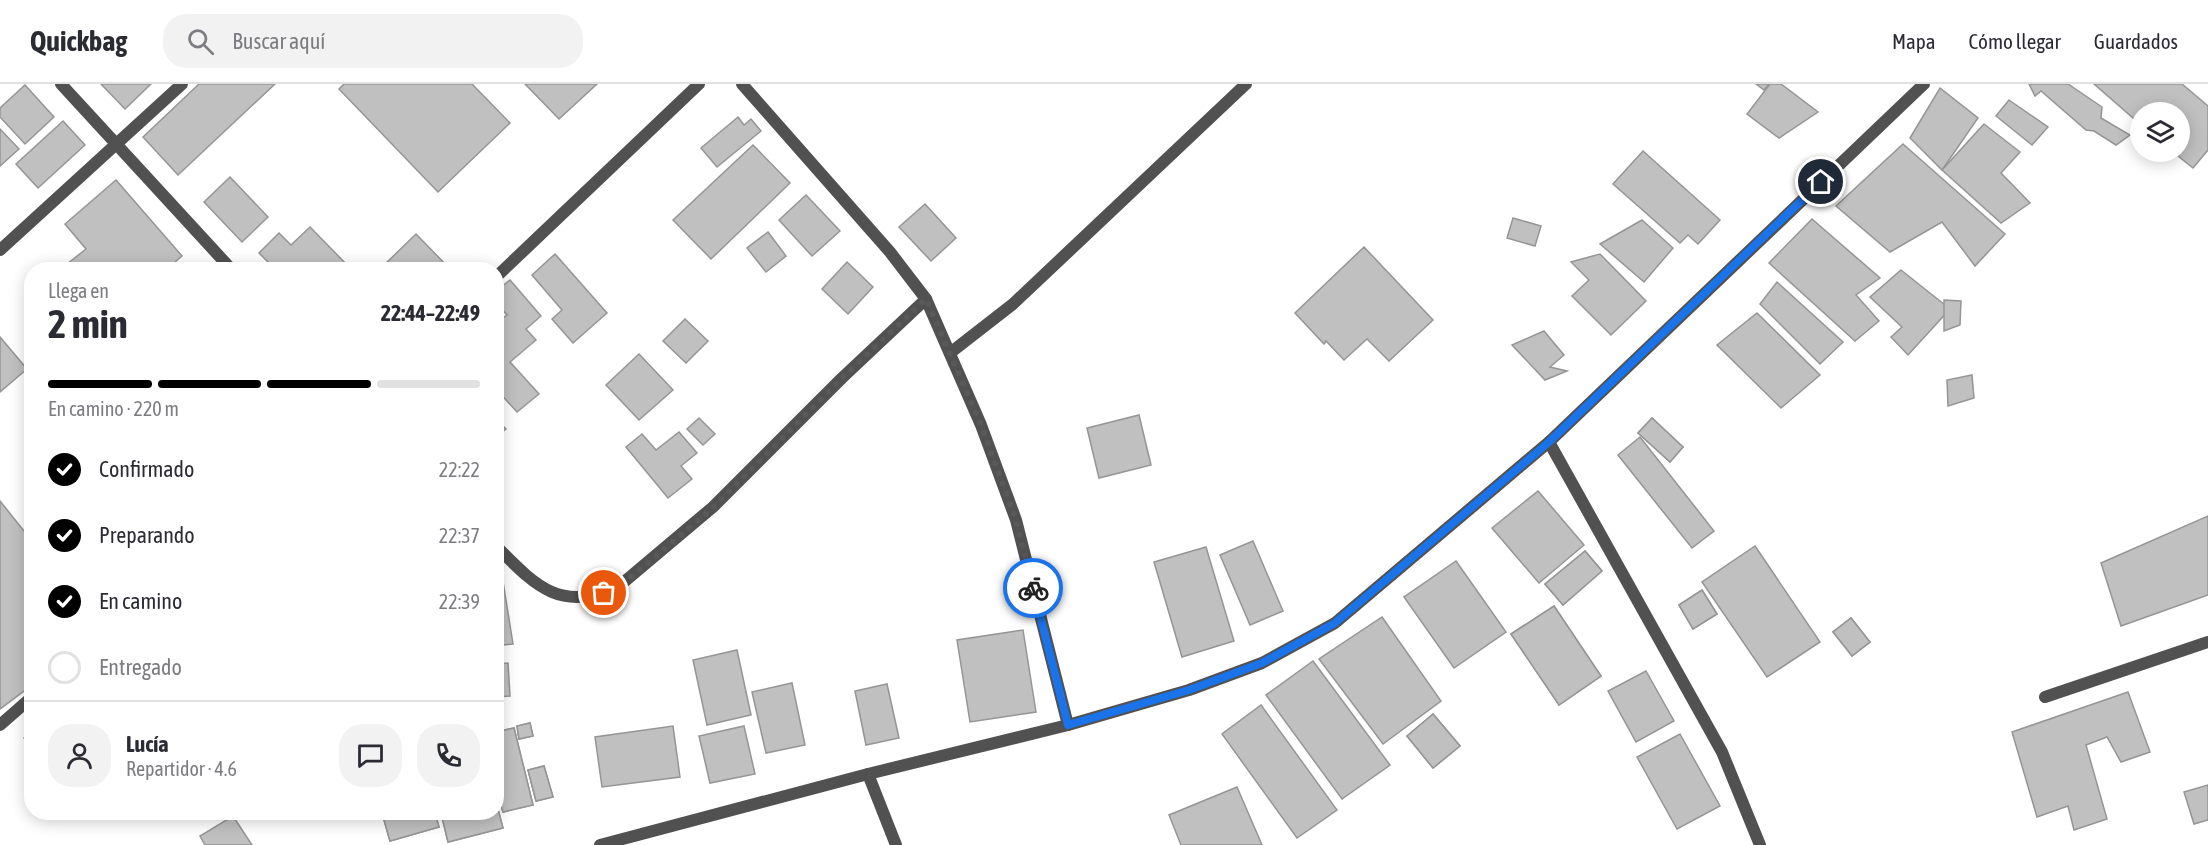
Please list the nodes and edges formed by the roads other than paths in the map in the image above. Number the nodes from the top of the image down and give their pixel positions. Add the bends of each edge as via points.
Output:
1 (61, 84) edge
2 (182, 84) edge
3 (699, 84) edge
4 (742, 84) edge
5 (1246, 84) edge
6 (1924, 84) edge
7 (116, 145) junction
8 (0, 250) edge
9 (225, 262) edge
10 (504, 269) edge
11 (926, 299) junction
12 (950, 353) junction
13 (1549, 442) junction
14 (504, 554) edge
15 (2208, 642) edge
16 (2045, 697) dead end
17 (24, 704) edge
18 (0, 725) edge
19 (1068, 725) junction
20 (868, 774) junction
21 (600, 845) edge
22 (896, 845) edge
23 (1760, 845) edge

1 - 7 street
2 - 7 street
3 - 10 street
4 - 11 street via 890,252
5 - 12 street via 1013,304
6 - 13 street
7 - 8 street
7 - 9 street
11 - 12 street
11 - 14 street via 714,507 618,587 587,597 550,593
12 - 19 street via 1016,520
13 - 19 street via 1335,623 1262,663 1189,690
13 - 23 street via 1722,752
15 - 16 street
17 - 18 street
19 - 20 street
20 - 21 street
20 - 22 street

